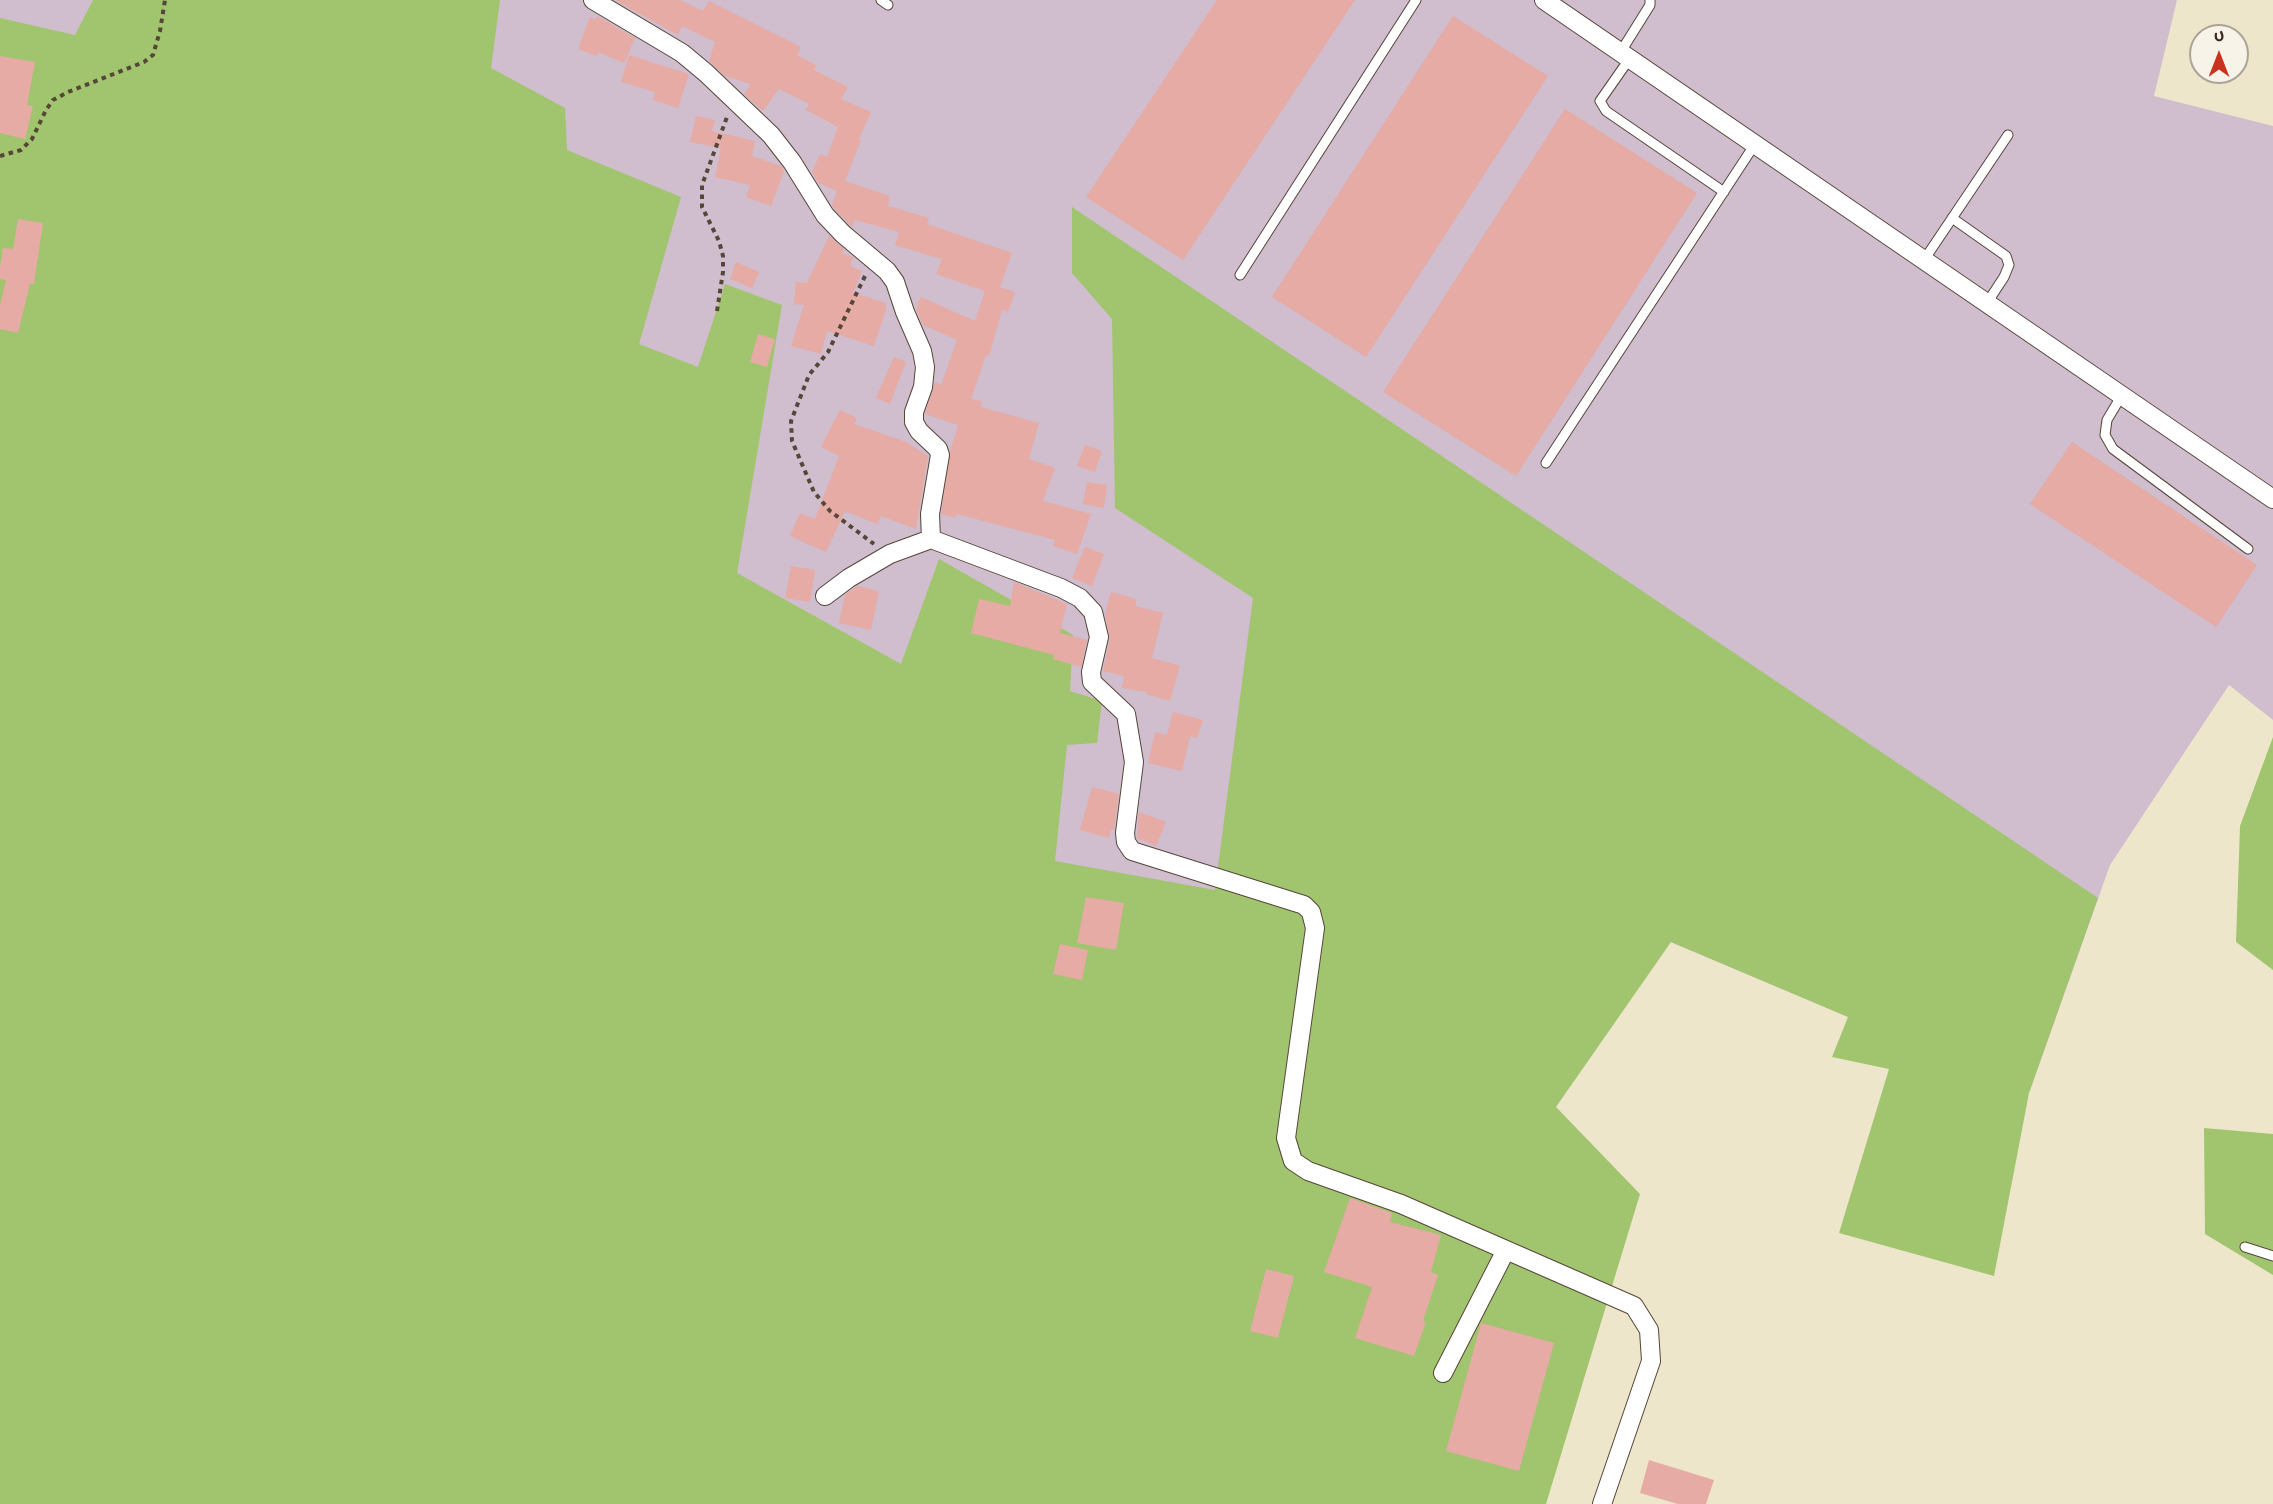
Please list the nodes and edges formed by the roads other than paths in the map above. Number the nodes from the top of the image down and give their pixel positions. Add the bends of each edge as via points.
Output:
1 (593, 0) edge
2 (1416, 0) edge
3 (1544, 0) edge
4 (1650, 0) edge
5 (1625, 56) junction
6 (2008, 135) dead end
7 (1755, 144) junction
8 (1724, 192) junction
9 (1952, 218) junction
10 (1924, 260) junction
11 (1240, 275) dead end
12 (1987, 303) junction
13 (2122, 395) junction
14 (1546, 463) dead end
15 (2273, 499) edge
16 (931, 539) junction
17 (2248, 549) dead end
18 (825, 596) dead end
19 (2245, 1247) dead end
20 (1506, 1251) junction
21 (2273, 1256) edge
22 (1443, 1373) dead end
23 (1602, 1504) edge

1 - 16 street via 682,53 733,99 771,135 825,215 895,282 925,367 914,422 940,455 930,514
2 - 11 lane
3 - 5 street
4 - 5 lane
5 - 7 street
5 - 8 lane via 1600,101 1605,111
6 - 9 lane
7 - 8 lane
7 - 10 street
8 - 14 lane
9 - 10 lane
9 - 12 lane via 2006,256 2007,271
10 - 12 street
12 - 13 street
13 - 15 street
13 - 17 lane via 2107,420 2105,435 2113,449
16 - 18 street via 890,554
16 - 20 street via 1061,588 1080,598 1093,612 1099,637 1092,682 1126,714 1134,762 1125,833 1132,851 1304,905 1311,912 1315,928 1286,1138 1293,1161 1308,1172 1401,1204
19 - 21 lane
20 - 22 street
20 - 23 street via 1634,1306 1649,1330 1651,1361

